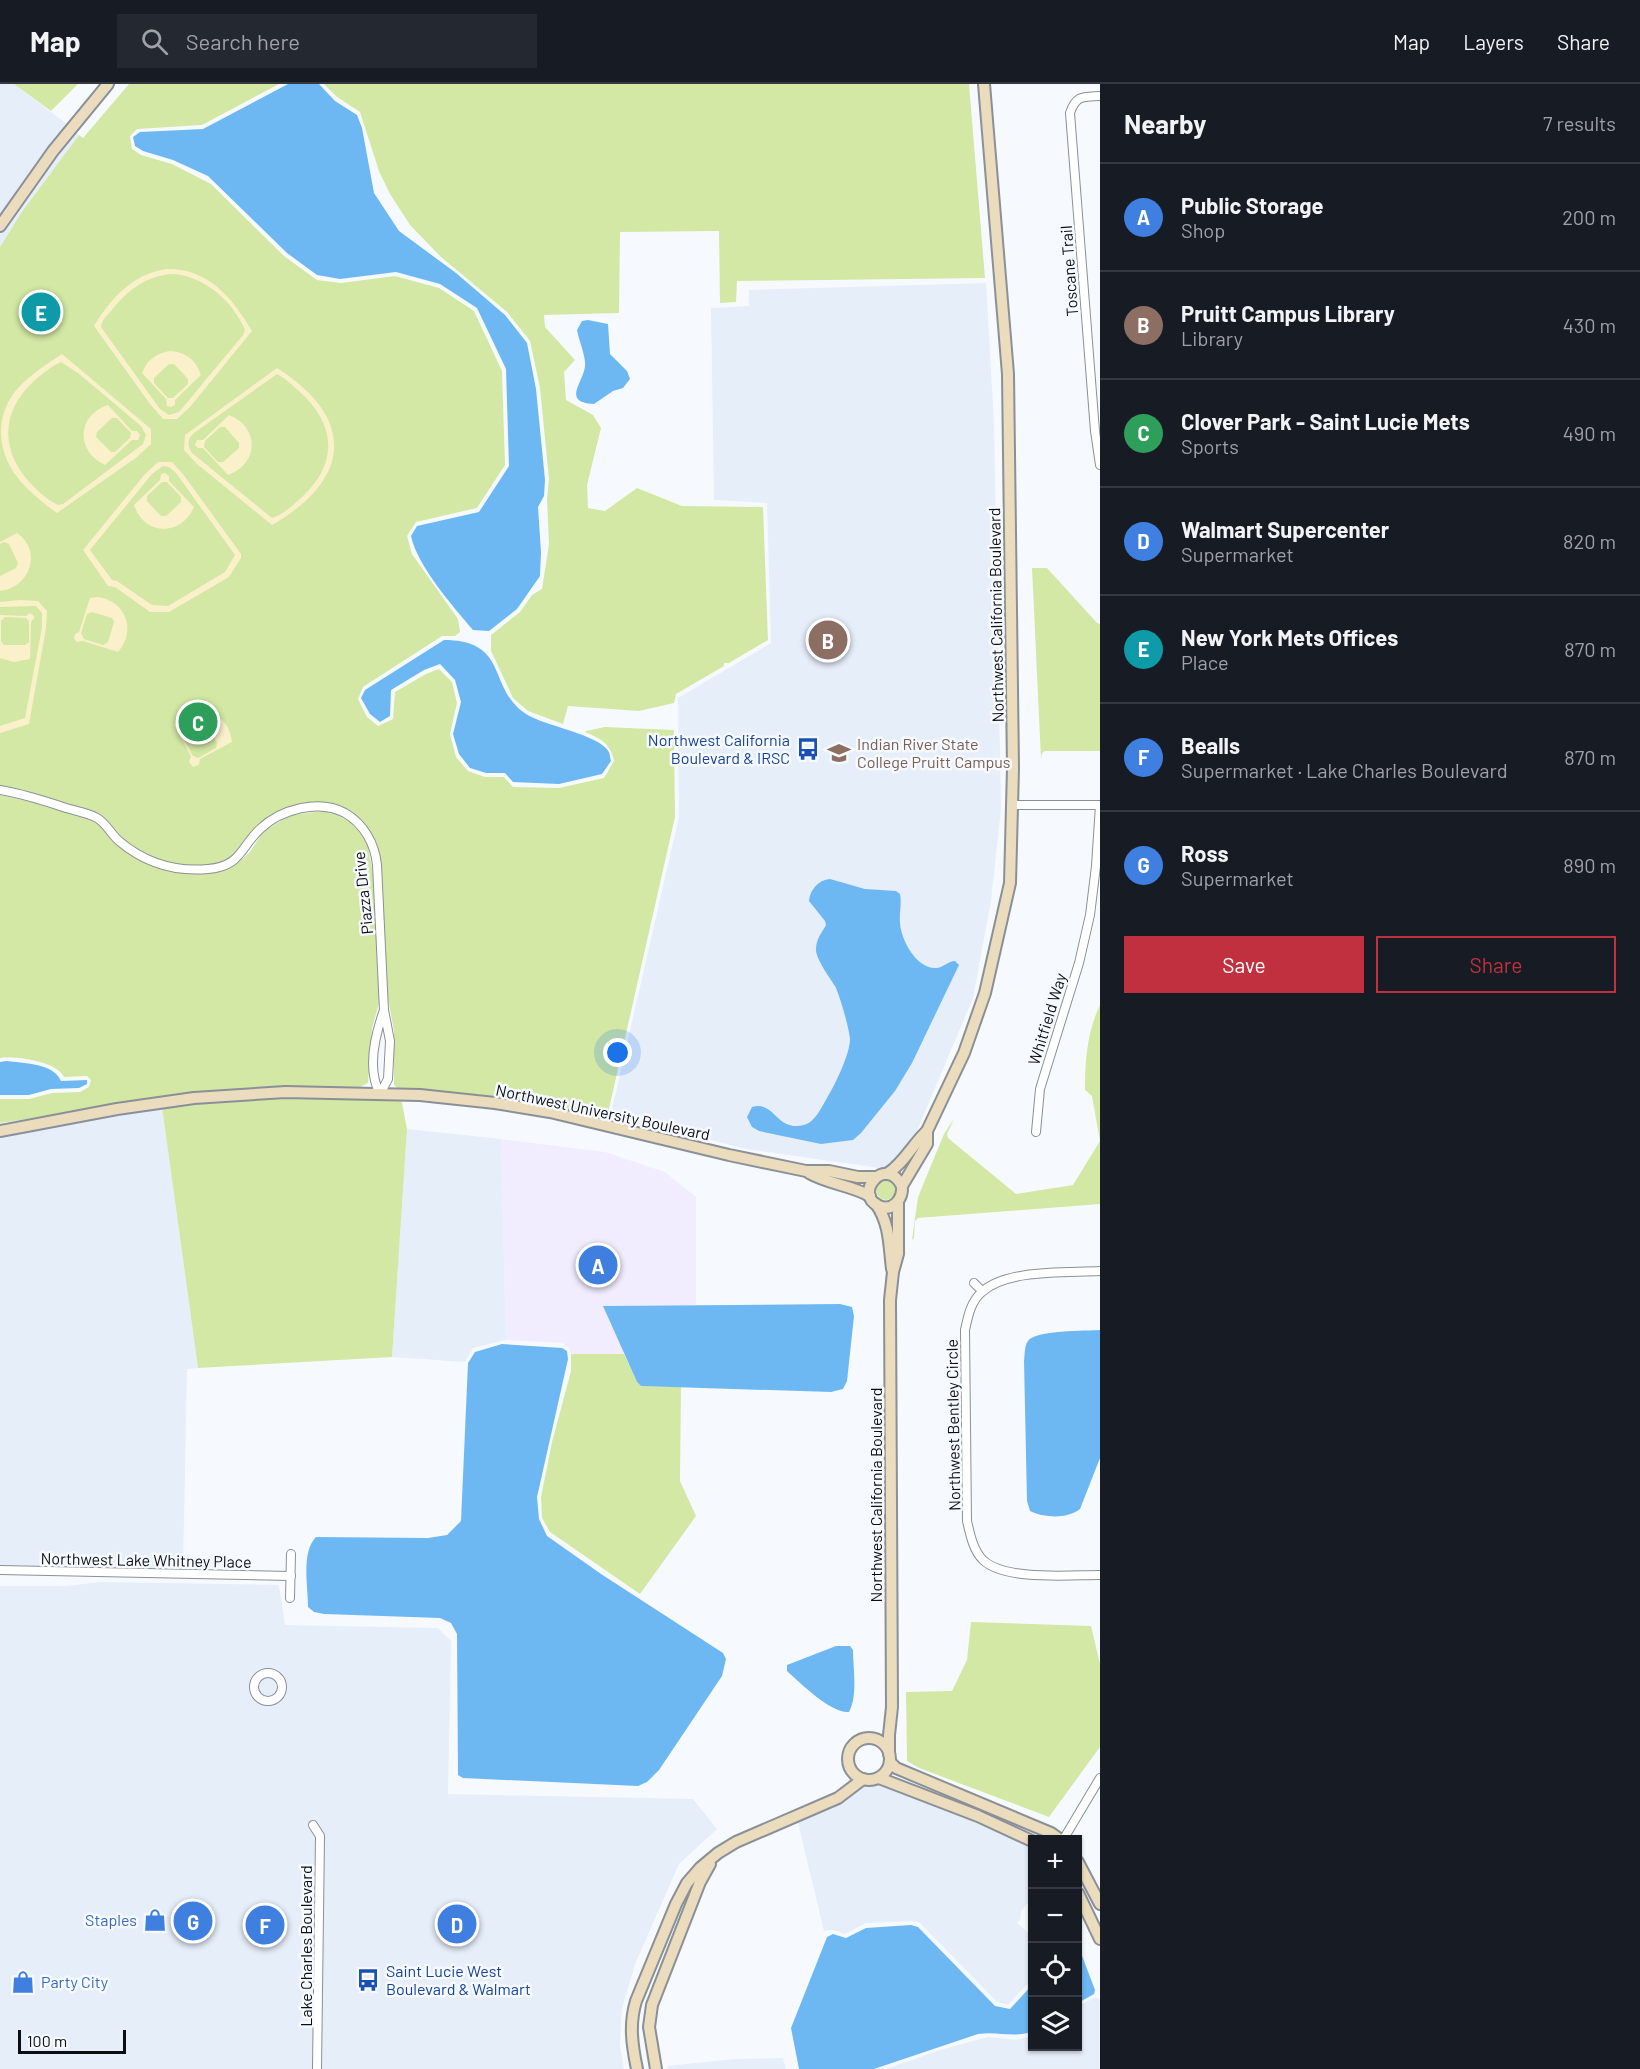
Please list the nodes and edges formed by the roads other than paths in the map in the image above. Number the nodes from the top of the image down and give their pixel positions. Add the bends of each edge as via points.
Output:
1 (108, 84) edge
2 (984, 84) edge
3 (1100, 96) edge
4 (0, 226) edge
5 (1100, 465) edge
6 (0, 790) edge
7 (1013, 805) junction
8 (1100, 805) edge
9 (1090, 915) junction
10 (1100, 916) edge
11 (384, 1010) junction
12 (380, 1094) junction
13 (0, 1131) edge
14 (927, 1131) junction
15 (1036, 1132) dead end
16 (806, 1171) junction
17 (881, 1176) junction
18 (902, 1186) junction
19 (873, 1200) junction
20 (898, 1202) junction
21 (1100, 1271) edge
22 (892, 1272) junction
23 (974, 1283) dead end
24 (982, 1292) junction
25 (291, 1554) dead end
26 (983, 1559) junction
27 (975, 1568) dead end
28 (0, 1570) edge
29 (1100, 1575) edge
30 (291, 1576) junction
31 (290, 1598) dead end
32 (890, 1717) junction
33 (867, 1738) junction
34 (890, 1758) junction
35 (852, 1772) junction
36 (879, 1778) junction
37 (1100, 1778) edge
38 (862, 1779) junction
39 (847, 1791) junction
40 (313, 1825) dead end
41 (1055, 1835) edge
42 (1064, 1835) edge
43 (1028, 1839) edge
44 (713, 1858) junction
45 (1082, 1872) edge
46 (1082, 1903) edge
47 (1100, 1906) edge
48 (1088, 1914) junction
49 (1100, 1939) edge
50 (636, 2001) junction
51 (652, 2005) junction
52 (317, 2069) edge
53 (637, 2069) edge
54 (656, 2069) edge

1 - 4 street via 53,151
2 - 7 street, Northwest California Boulevard via 1008,374
3 - 5 street, Toscane Trail via 1080,98 1070,113
6 - 11 street, Piazza Drive via 96,818 137,854 157,864 187,870 228,865 261,828 289,811 324,807 346,813 366,832 377,860
7 - 8 street
7 - 14 street, Northwest California Boulevard via 1010,883 985,993 964,1053
8 - 9 street, Whitfield Way
9 - 10 street
9 - 15 street, Whitfield Way via 1040,1089
11 - 12 street, Piazza Drive via 389,1034 388,1079
11 - 12 street, Piazza Drive via 375,1046 374,1082
12 - 13 street, Northwest University Boulevard via 285,1092 194,1098
12 - 16 street, Northwest University Boulevard via 495,1103
14 - 17 street, Northwest California Boulevard via 897,1167
14 - 18 street, Northwest California Boulevard via 927,1144
16 - 17 street, Northwest University Boulevard
16 - 19 street, Northwest University Boulevard via 859,1190
17 - 18 street via 897,1178
17 - 19 street via 870,1185
18 - 20 street
19 - 20 street via 886,1208
19 - 22 street, Northwest California Boulevard via 888,1224
20 - 22 street, Northwest California Boulevard via 898,1254
21 - 24 street via 1019,1275
22 - 32 street, Northwest California Boulevard
23 - 24 street
24 - 26 street, Northwest Bentley Circle via 975,1300 965,1330 967,1521 970,1536
25 - 30 street
26 - 27 street
26 - 29 street via 1018,1575
28 - 30 street, Northwest Lake Whitney Place
30 - 31 street
32 - 33 street via 885,1728
32 - 34 street, Northwest California Boulevard
33 - 34 street via 881,1742
33 - 35 street via 851,1748 848,1760
34 - 36 street via 888,1769
34 - 41 street via 896,1768
35 - 38 street
35 - 39 street
36 - 38 street
36 - 43 street
37 - 42 street
38 - 39 street
39 - 44 street via 736,1842
40 - 52 street, Lake Charles Boulevard via 320,1836
44 - 50 street via 687,1883
44 - 51 street
45 - 47 street
46 - 48 street
47 - 48 street
48 - 49 street
50 - 51 street
50 - 53 street via 631,2030
51 - 54 street via 649,2027

